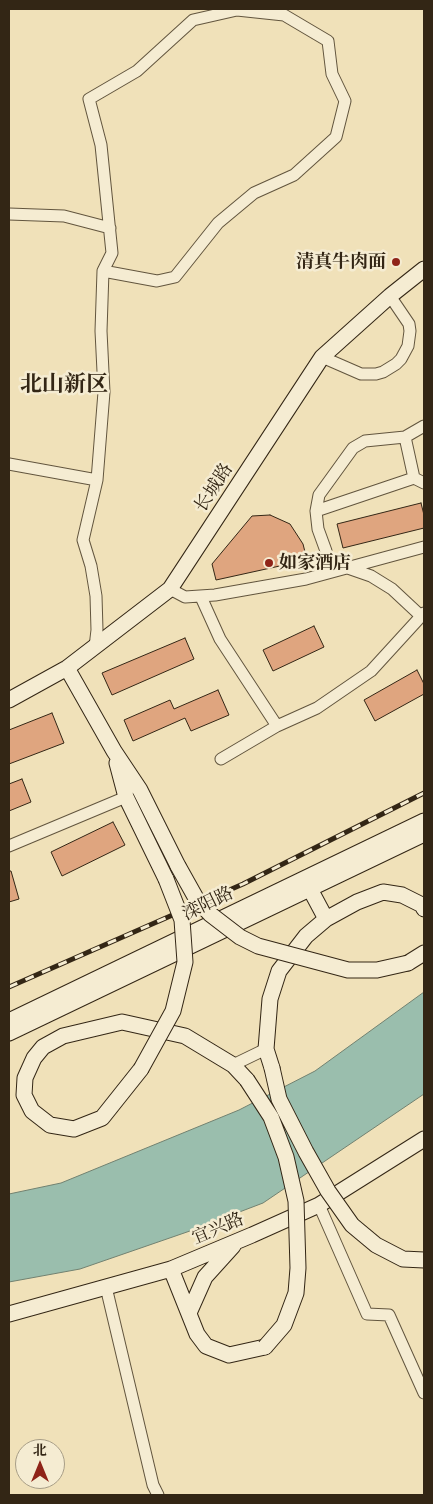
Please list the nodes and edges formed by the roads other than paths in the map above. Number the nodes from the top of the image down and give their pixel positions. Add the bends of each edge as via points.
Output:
1 (9, 214) edge
2 (110, 228) junction
3 (424, 269) edge
4 (103, 271) junction
5 (390, 296) junction
6 (322, 357) junction
7 (424, 426) edge
8 (405, 437) junction
9 (9, 464) edge
10 (97, 480) junction
11 (419, 480) edge
12 (316, 512) junction
13 (424, 547) edge
14 (326, 551) dead end
15 (348, 568) junction
16 (170, 589) junction
17 (201, 597) junction
18 (423, 615) edge
19 (95, 647) junction
20 (67, 668) junction
21 (9, 700) edge
22 (277, 726) junction
23 (114, 751) junction
24 (220, 759) dead end
25 (126, 798) junction
26 (424, 821) edge
27 (424, 834) edge
28 (9, 846) edge
29 (310, 888) junction
30 (424, 909) edge
31 (326, 919) junction
32 (424, 953) edge
33 (52, 1012) junction
34 (9, 1021) edge
35 (9, 1033) edge
36 (64, 1036) junction
37 (266, 1049) junction
38 (233, 1065) junction
39 (424, 1139) edge
40 (319, 1205) junction
41 (238, 1241) junction
42 (424, 1260) edge
43 (171, 1269) junction
44 (106, 1287) junction
45 (189, 1313) junction
46 (9, 1314) edge
47 (424, 1394) edge
48 (158, 1495) edge

1 - 2 street via 64,216
2 - 4 street via 112,253
2 - 4 street via 101,145 89,99 137,71 193,20 236,10 284,15 328,41 332,74 345,101 336,137 294,175 254,193 218,223 175,276 157,281
3 - 5 street, 长城路
4 - 10 street via 101,332 104,392
5 - 6 street, 长城路
5 - 6 street via 409,324 410,332 408,346 396,364 376,374 361,374
6 - 16 street, 长城路
7 - 8 street
8 - 11 street
8 - 12 street via 365,441 353,448 319,494
9 - 10 street
10 - 19 street via 83,540 96,596
11 - 12 street
12 - 14 street
13 - 15 street
15 - 17 street via 306,579
15 - 18 street via 371,576 392,589
16 - 17 street via 185,597
16 - 19 street, 长城路
17 - 22 street via 220,639
18 - 22 street via 371,671 317,708
19 - 20 street, 长城路
20 - 21 street, 长城路
20 - 23 street
22 - 24 street
23 - 25 street
23 - 32 street, bridge via 140,790 197,900 240,937 258,946 348,970 377,970 408,963
25 - 28 street
25 - 36 street, bridge via 166,879 182,920 185,962 173,1011 141,1069 102,1118 74,1129 50,1125 32,1111 24,1095 25,1078 34,1058 43,1046
26 - 34 street, 滦阳路
27 - 29 street, 滦阳路
29 - 31 street
29 - 33 street, 滦阳路
30 - 31 street via 402,895 383,892
31 - 37 street via 306,936 280,971 270,999
33 - 35 street, 滦阳路
33 - 36 street
36 - 38 street via 122,1022 185,1036
37 - 38 street
37 - 42 street, bridge via 280,1099 328,1191 352,1225 376,1245 402,1259
38 - 45 street, bridge via 270,1117 286,1157 296,1201 296,1293 284,1325 264,1347 228,1355 206,1346 197,1334
39 - 40 street, 宜兴路
40 - 41 street, 宜兴路
40 - 47 street via 367,1314 389,1314
41 - 43 street, 宜兴路
41 - 45 street via 205,1277
43 - 44 street, 宜兴路
43 - 45 street
44 - 46 street, 宜兴路
44 - 48 street

